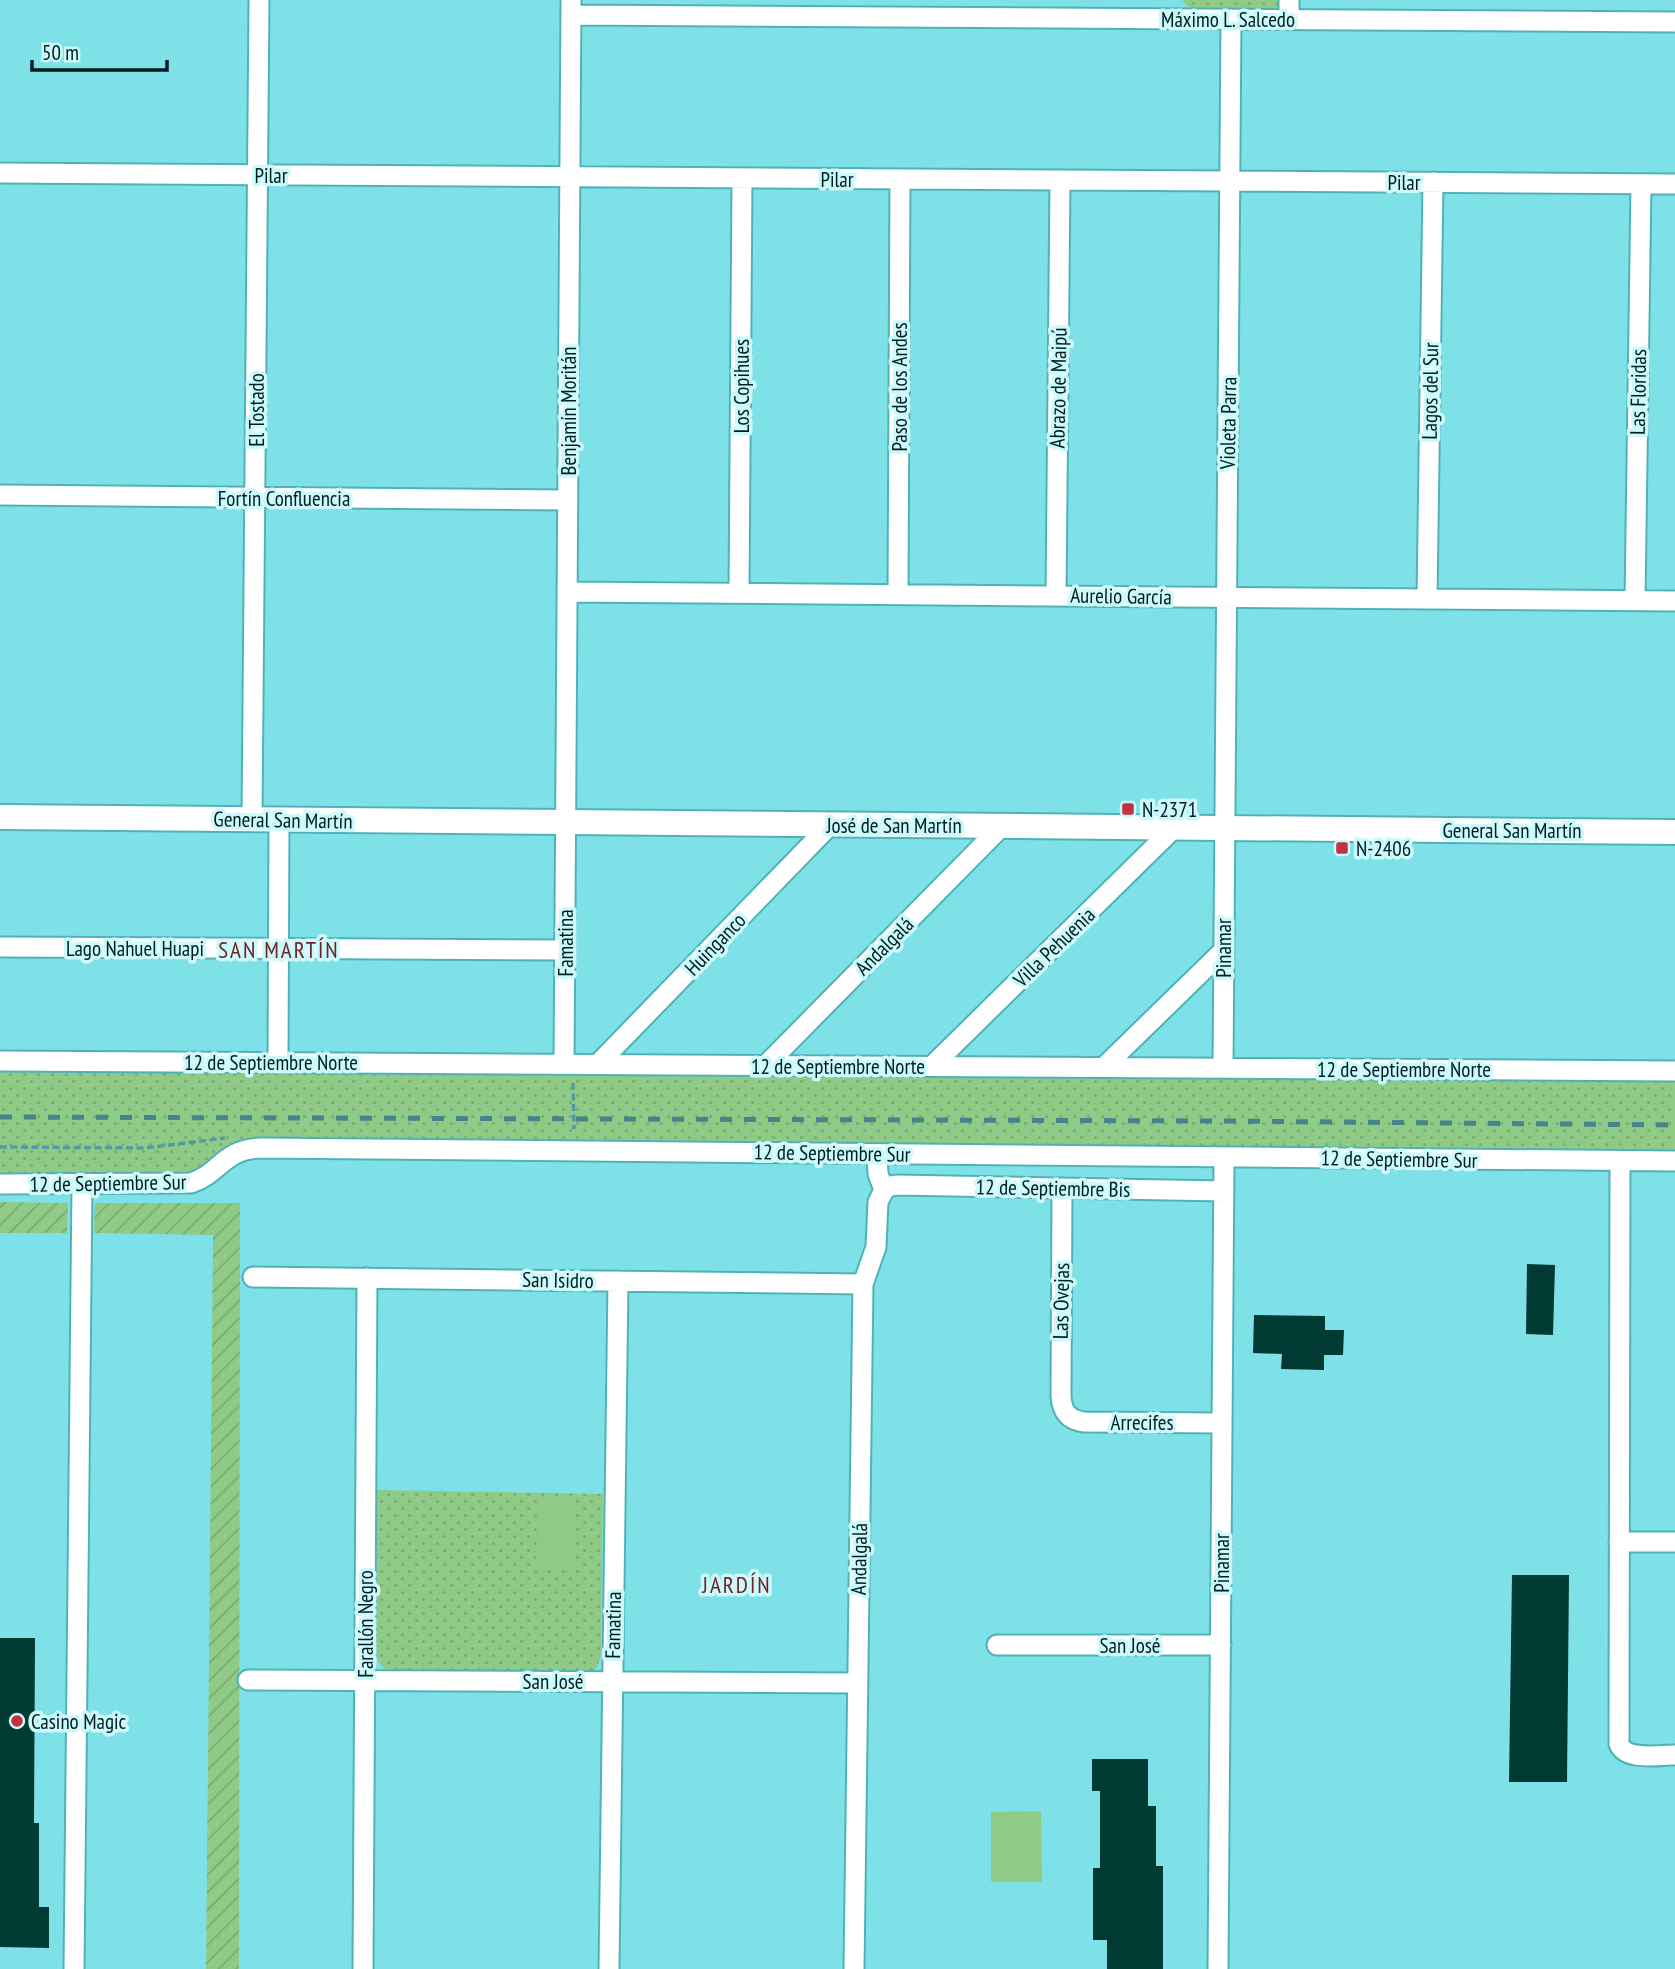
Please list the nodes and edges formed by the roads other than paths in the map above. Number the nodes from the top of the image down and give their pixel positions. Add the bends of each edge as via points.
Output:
1 (259, 0) edge
2 (571, 7) edge
3 (1172, 9) edge
4 (1289, 10) edge
5 (1231, 19) junction
6 (1675, 22) edge
7 (0, 173) edge
8 (258, 174) junction
9 (570, 177) junction
10 (742, 178) junction
11 (901, 179) junction
12 (1060, 180) junction
13 (1230, 181) junction
14 (1433, 183) junction
15 (1641, 184) junction
16 (1675, 184) edge
17 (0, 495) edge
18 (255, 498) junction
19 (567, 500) junction
20 (567, 592) junction
21 (739, 593) junction
22 (898, 594) junction
23 (1056, 596) junction
24 (1226, 597) junction
25 (1427, 599) junction
26 (1635, 600) junction
27 (1675, 601) edge
28 (0, 817) edge
29 (252, 819) junction
30 (279, 820) junction
31 (565, 822) junction
32 (831, 824) junction
33 (1002, 826) junction
34 (1175, 827) junction
35 (1224, 828) junction
36 (1675, 832) edge
37 (0, 947) edge
38 (279, 948) junction
39 (565, 950) junction
40 (1223, 951) junction
41 (0, 1061) edge
42 (278, 1062) junction
43 (564, 1064) junction
44 (598, 1064) junction
45 (766, 1065) junction
46 (932, 1066) junction
47 (1104, 1067) junction
48 (1223, 1068) junction
49 (1675, 1071) edge
50 (877, 1154) junction
51 (1224, 1157) junction
52 (1620, 1161) junction
53 (1675, 1161) edge
54 (0, 1184) edge
55 (82, 1185) junction
56 (1062, 1188) junction
57 (884, 1190) junction
58 (1224, 1191) junction
59 (253, 1277) dead end
60 (367, 1278) junction
61 (618, 1281) junction
62 (863, 1284) junction
63 (1065, 1414) joint
64 (1222, 1423) junction
65 (1619, 1542) junction
66 (1675, 1542) edge
67 (997, 1645) dead end
68 (1221, 1645) junction
69 (248, 1680) dead end
70 (364, 1680) junction
71 (612, 1681) junction
72 (858, 1683) junction
73 (1675, 1755) edge
74 (74, 1969) edge
75 (363, 1969) edge
76 (609, 1969) edge
77 (854, 1969) edge
78 (1218, 1969) edge

1 - 8 street, El Tostado
2 - 3 street, Máximo L. Salcedo
2 - 9 street, Benjamín Moritán
3 - 5 street, Máximo L. Salcedo
4 - 5 street, Máximo L. Salcedo
4 - 6 street, Máximo L. Salcedo
5 - 13 street, Violeta Parra
7 - 8 street, Pilar
8 - 9 street, Pilar
8 - 18 street, El Tostado
9 - 10 street, Pilar
9 - 19 street, Benjamín Moritán
10 - 11 street, Pilar
10 - 21 street, Los Copihues
11 - 12 street, Pilar
11 - 22 street, Paso de los Andes
12 - 13 street, Pilar
12 - 23 street, Abrazo de Maipú
13 - 14 street, Pilar
13 - 24 street, Violeta Parra
14 - 15 street, Pilar
14 - 25 street, Lagos del Sur
15 - 16 street, Pilar
15 - 26 street, Las Floridas
17 - 18 street, Fortín Confluencia
18 - 19 street, Fortín Confluencia
18 - 29 street, El Tostado
19 - 20 street, Benjamín Moritán
20 - 21 street, Aurelio García
20 - 31 street, Benjamín Moritán
21 - 22 street, Aurelio García
22 - 23 street, Aurelio García
23 - 24 street, Aurelio García
24 - 25 street, Aurelio García
24 - 35 street, Violeta Parra
25 - 26 street, Aurelio García
26 - 27 street, Aurelio García
28 - 29 main road, General San Martín
29 - 30 main road, General San Martín
30 - 31 main road, General San Martín
30 - 38 street
31 - 32 main road, José de San Martín
31 - 39 street, Famatina
32 - 33 main road, José de San Martín
32 - 44 street, Huinganco
33 - 34 main road, José de San Martín
33 - 45 street, Andalgalá
34 - 35 main road, José de San Martín
34 - 46 street, Villa Pehuenia
35 - 36 main road, General San Martín
35 - 40 street, Pinamar
37 - 38 street, Lago Nahuel Huapi
38 - 39 street, Lago Nahuel Huapi
38 - 42 street
39 - 43 street, Famatina
40 - 47 street
40 - 48 street, Pinamar
41 - 42 street, 12 de Septiembre Norte
42 - 43 street, 12 de Septiembre Norte
43 - 44 street, 12 de Septiembre Norte
44 - 45 street, 12 de Septiembre Norte
45 - 46 street, 12 de Septiembre Norte
46 - 47 street, 12 de Septiembre Norte
47 - 48 street, 12 de Septiembre Norte
48 - 49 street, 12 de Septiembre Norte
50 - 51 street, 12 de Septiembre Sur
50 - 55 street, 12 de Septiembre Sur via 253,1149 231,1155 191,1183
50 - 57 street, Andalgalá
51 - 52 street, 12 de Septiembre Sur
51 - 58 street, Pinamar
52 - 53 street, 12 de Septiembre Sur
52 - 65 street
54 - 55 street, 12 de Septiembre Sur
55 - 74 street
56 - 57 street, 12 de Septiembre Bis via 894,1185
56 - 58 street, 12 de Septiembre Bis
56 - 63 street, Las Ovejas via 1060,1396
57 - 62 street, Andalgalá via 878,1202 876,1247
58 - 64 street, Pinamar
59 - 60 street, San Isidro
60 - 61 street, San Isidro
60 - 70 street, Farallón Negro
61 - 62 street, San Isidro
61 - 71 street, Famatina
62 - 72 street, Andalgalá
63 - 64 street, Arrecifes via 1083,1422
64 - 68 street, Pinamar
65 - 66 street
65 - 73 street via 1619,1744 1629,1754
67 - 68 street, San José
68 - 78 street, Pinamar
69 - 70 street, San José
70 - 71 street, San José
70 - 75 street, Farallón Negro
71 - 72 street, San José
71 - 76 street, Famatina
72 - 77 street, Andalgalá

